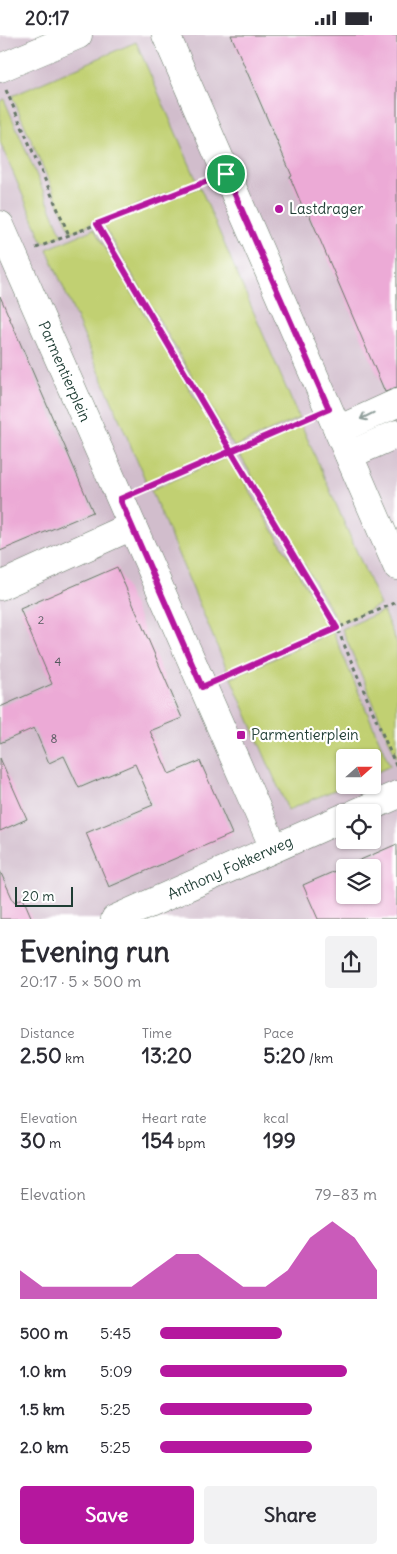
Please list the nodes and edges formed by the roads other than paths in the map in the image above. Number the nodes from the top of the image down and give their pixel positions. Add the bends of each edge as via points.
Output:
1 (78, 35) edge
2 (166, 35) edge
3 (2, 76) edge
4 (0, 225) edge
5 (397, 403) edge
6 (333, 419) junction
7 (397, 434) edge
8 (349, 455) junction
9 (132, 526) junction
10 (397, 566) edge
11 (0, 585) edge
12 (397, 795) edge
13 (376, 804) edge
14 (336, 821) edge
15 (274, 849) junction
16 (115, 919) edge

1 - 3 street
2 - 6 street
4 - 9 street, Parmentierplein
5 -> 6 street
6 - 8 street
7 - 8 street
8 - 10 street
9 - 11 street
9 - 15 street, Parmentierplein
12 - 13 street
14 - 15 street, Anthony Fokkerweg
15 - 16 street, Anthony Fokkerweg

